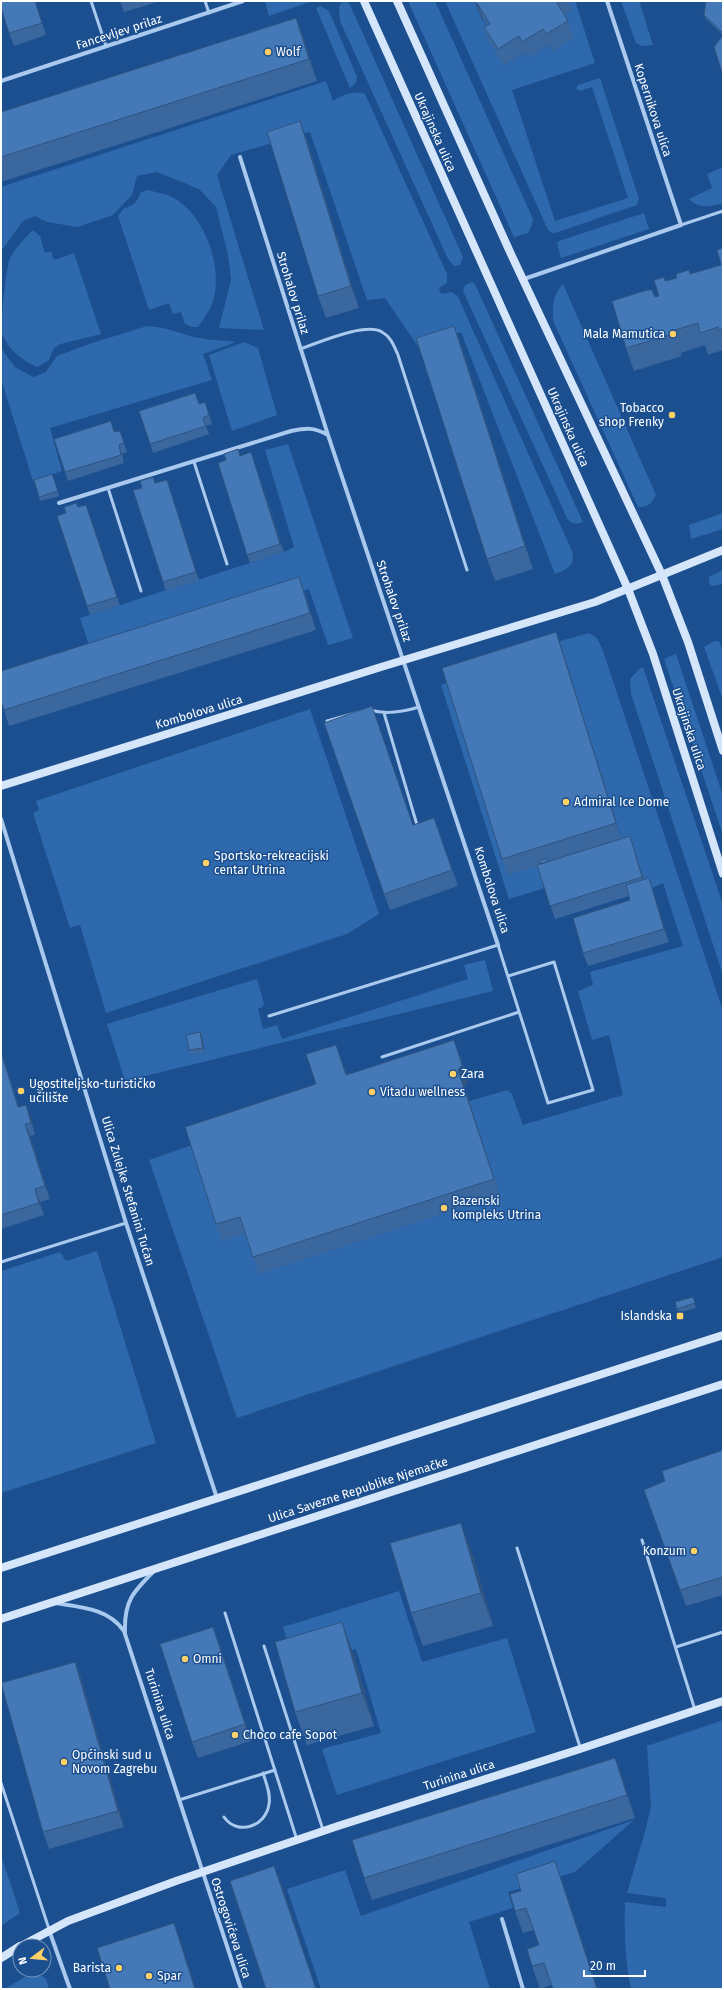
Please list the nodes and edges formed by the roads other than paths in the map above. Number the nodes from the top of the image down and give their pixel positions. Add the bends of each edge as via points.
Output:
1 (91, 1) edge
2 (204, 1) edge
3 (243, 1) edge
4 (364, 1) edge
5 (397, 1) edge
6 (607, 1) edge
7 (209, 13) junction
8 (106, 46) junction
9 (1, 81) edge
10 (240, 156) dead end
11 (723, 211) edge
12 (681, 225) junction
13 (524, 279) junction
14 (300, 349) junction
15 (328, 435) junction
16 (194, 462) junction
17 (108, 488) junction
18 (59, 503) dead end
19 (723, 550) edge
20 (227, 564) dead end
21 (467, 570) dead end
22 (662, 575) junction
23 (628, 589) junction
24 (141, 591) dead end
25 (404, 660) junction
26 (419, 706) junction
27 (384, 713) junction
28 (326, 721) edge
29 (723, 750) edge
30 (1, 786) edge
31 (1, 819) edge
32 (417, 825) edge
33 (723, 874) edge
34 (498, 945) junction
35 (508, 976) junction
36 (519, 1012) junction
37 (269, 1016) dead end
38 (382, 1057) dead end
39 (126, 1223) junction
40 (1, 1262) edge
41 (723, 1335) edge
42 (723, 1384) edge
43 (217, 1498) junction
44 (642, 1540) dead end
45 (517, 1548) dead end
46 (1, 1568) edge
47 (157, 1569) junction
48 (52, 1603) junction
49 (225, 1613) dead end
50 (1, 1619) edge
51 (723, 1632) edge
52 (125, 1635) junction
53 (264, 1646) dead end
54 (676, 1647) junction
55 (723, 1701) edge
56 (695, 1710) junction
57 (581, 1749) junction
58 (275, 1770) junction
59 (263, 1773) junction
60 (1, 1783) edge
61 (179, 1800) junction
62 (224, 1817) dead end
63 (324, 1831) junction
64 (297, 1840) junction
65 (203, 1872) junction
66 (502, 1919) dead end
67 (49, 1930) junction
68 (34, 1938) edge
69 (12, 1951) edge
70 (1, 1958) edge
71 (70, 1989) edge
72 (241, 1989) edge
73 (523, 1989) edge

1 - 8 lane
2 - 7 lane
3 - 7 street, Fancevljev prilaz
4 - 23 street, Ukrajinska ulica
5 - 13 street, Ukrajinska ulica
6 - 12 street, Kopernikova ulica
7 - 8 street, Fancevljev prilaz
8 - 9 street, Fancevljev prilaz
10 - 14 street, Strohalov prilaz
11 - 12 lane
12 - 13 street
13 - 22 street, Ukrajinska ulica
14 - 15 street, Strohalov prilaz
14 - 21 lane via 369,329 382,331 391,340
15 - 16 street via 318,429 302,428
15 - 25 street, Strohalov prilaz
16 - 17 street
16 - 20 lane
17 - 18 street
17 - 24 lane
19 - 22 street, Kombolova ulica
22 - 23 street, Kombolova ulica
22 - 29 street, Ukrajinska ulica via 688,642
23 - 25 street, Kombolova ulica via 595,602
23 - 33 street, Ukrajinska ulica via 653,654
25 - 26 street, Kombolova ulica
25 - 30 street, Kombolova ulica
26 - 27 lane
26 - 34 street, Kombolova ulica
27 - 28 lane via 358,711
27 - 32 lane
31 - 39 street, Ulica Zulejke Stefanini Tućan
34 - 35 lane
34 - 37 lane
35 - 36 lane
35 - 36 lane via 554,962 593,1090 548,1103
36 - 38 lane
39 - 40 lane
39 - 43 street, Ulica Zulejke Stefanini Tućan
41 - 43 street
42 - 47 street, Ulica Savezne Republike Njemačke
43 - 46 street
44 - 54 lane
45 - 57 lane
47 - 48 street, Ulica Savezne Republike Njemačke
47 - 52 street, Turinina ulica via 134,1592 128,1602
48 - 50 street, Ulica Savezne Republike Njemačke
48 - 52 street, Turinina ulica via 99,1612 114,1620
49 - 58 lane
51 - 54 lane
52 - 61 street, Turinina ulica
53 - 63 lane
54 - 56 lane
55 - 56 street, Turinina ulica
56 - 57 street, Turinina ulica
57 - 63 street, Turinina ulica
58 - 59 lane
58 - 64 lane
59 - 61 lane
59 - 62 lane via 270,1797 267,1813 253,1827 240,1828 228,1823
60 - 67 lane
61 - 65 street, Turinina ulica
63 - 64 street, Turinina ulica
64 - 65 street, Turinina ulica
65 - 67 street, Turinina ulica via 82,1915
65 - 72 street, Ostrogovićeva ulica
66 - 73 street
67 - 68 street, Turinina ulica
67 - 71 street
69 - 70 street, Turinina ulica

